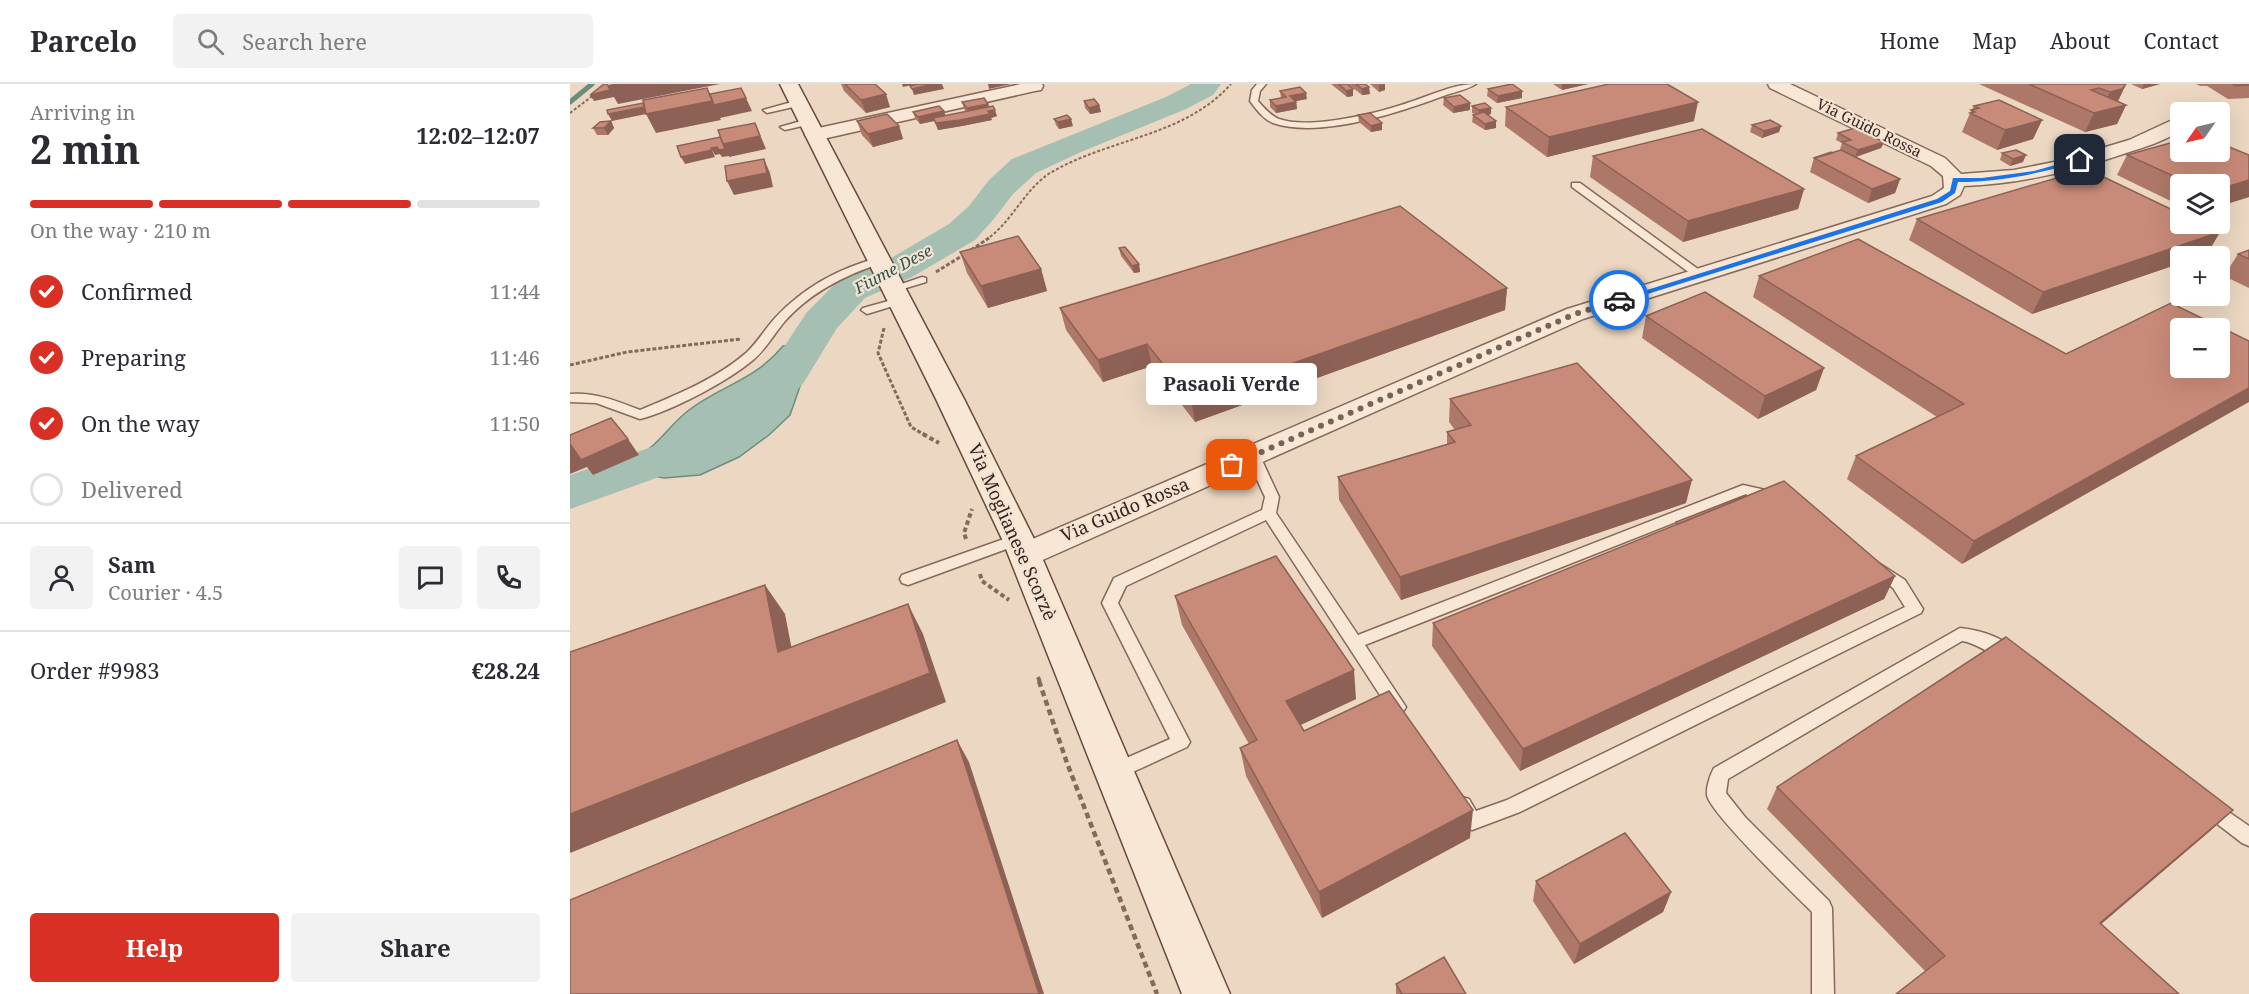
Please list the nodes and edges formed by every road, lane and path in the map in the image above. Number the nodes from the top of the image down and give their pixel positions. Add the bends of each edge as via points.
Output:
1 (789, 84) edge
2 (1231, 84) edge
3 (1262, 84) edge
4 (1472, 84) edge
5 (1776, 84) edge
6 (1035, 86) dead end
7 (596, 92) edge
8 (799, 103) junction
9 (767, 110) dead end
10 (570, 113) edge
11 (785, 127) dead end
12 (812, 129) junction
13 (2170, 130) edge
14 (1955, 180) junction
15 (1575, 185) dead end
16 (1698, 274) junction
17 (922, 280) joint
18 (884, 290) junction
19 (765, 337) junction
20 (570, 365) edge
21 (570, 398) edge
22 (944, 453) dead end
23 (1253, 456) junction
24 (967, 500) dead end
25 (1789, 504) edge
26 (1269, 513) junction
27 (1021, 547) junction
28 (972, 555) junction
29 (1863, 557) edge
30 (908, 579) dead end
31 (1010, 601) dead end
32 (1354, 643) junction
33 (2027, 669) edge
34 (1037, 675) dead end
35 (1407, 722) edge
36 (1114, 772) junction
37 (1452, 791) edge
38 (2194, 795) edge
39 (2249, 837) edge
40 (1157, 994) edge
41 (1206, 994) edge
42 (1823, 994) edge

1 - 8 main road, Via Moglianese Scorzè
2 - 17 path via 1223,96 1182,120 1073,161 1048,175 1001,227 955,262
3 - 4 lane via 1254,101 1266,115 1290,125 1332,122 1401,109
5 - 14 street, Via Guido Rossa via 1929,157 1946,168
6 - 12 street
7 - 10 path
8 - 9 lane
8 - 12 main road, Via Moglianese Scorzè
11 - 12 lane
12 - 18 main road, Via Moglianese Scorzè
13 - 14 street via 2035,173
14 - 16 street, Via Guido Rossa via 1953,192 1939,201
15 - 16 lane
16 - 23 street, Via Guido Rossa via 1575,314
17 - 18 lane
18 - 19 lane via 855,268 793,305
18 - 22 path via 884,326 878,353 911,427 939,443
18 - 27 main road, Via Moglianese Scorzè via 950,399
19 - 20 path via 627,352
19 - 21 lane via 757,350 731,370 640,415 596,398
23 - 26 lane via 1272,497
23 - 27 street, Via Guido Rossa
24 - 28 path via 972,509 964,533
25 - 32 lane via 1780,497 1743,489
26 - 32 lane
26 - 36 lane via 1120,582 1110,603 1180,742
27 - 28 lane
27 - 36 main road, Via Moglianese Scorzè
28 - 30 lane
28 - 31 path via 982,580
29 - 37 lane via 1899,584 1915,609 1513,806 1472,820
32 - 35 lane
33 - 42 lane via 1990,641 1960,634 1720,774 1716,795 1738,823 1822,908
34 - 40 path
36 - 41 main road, Via Moglianese Scorzè
38 - 39 lane

